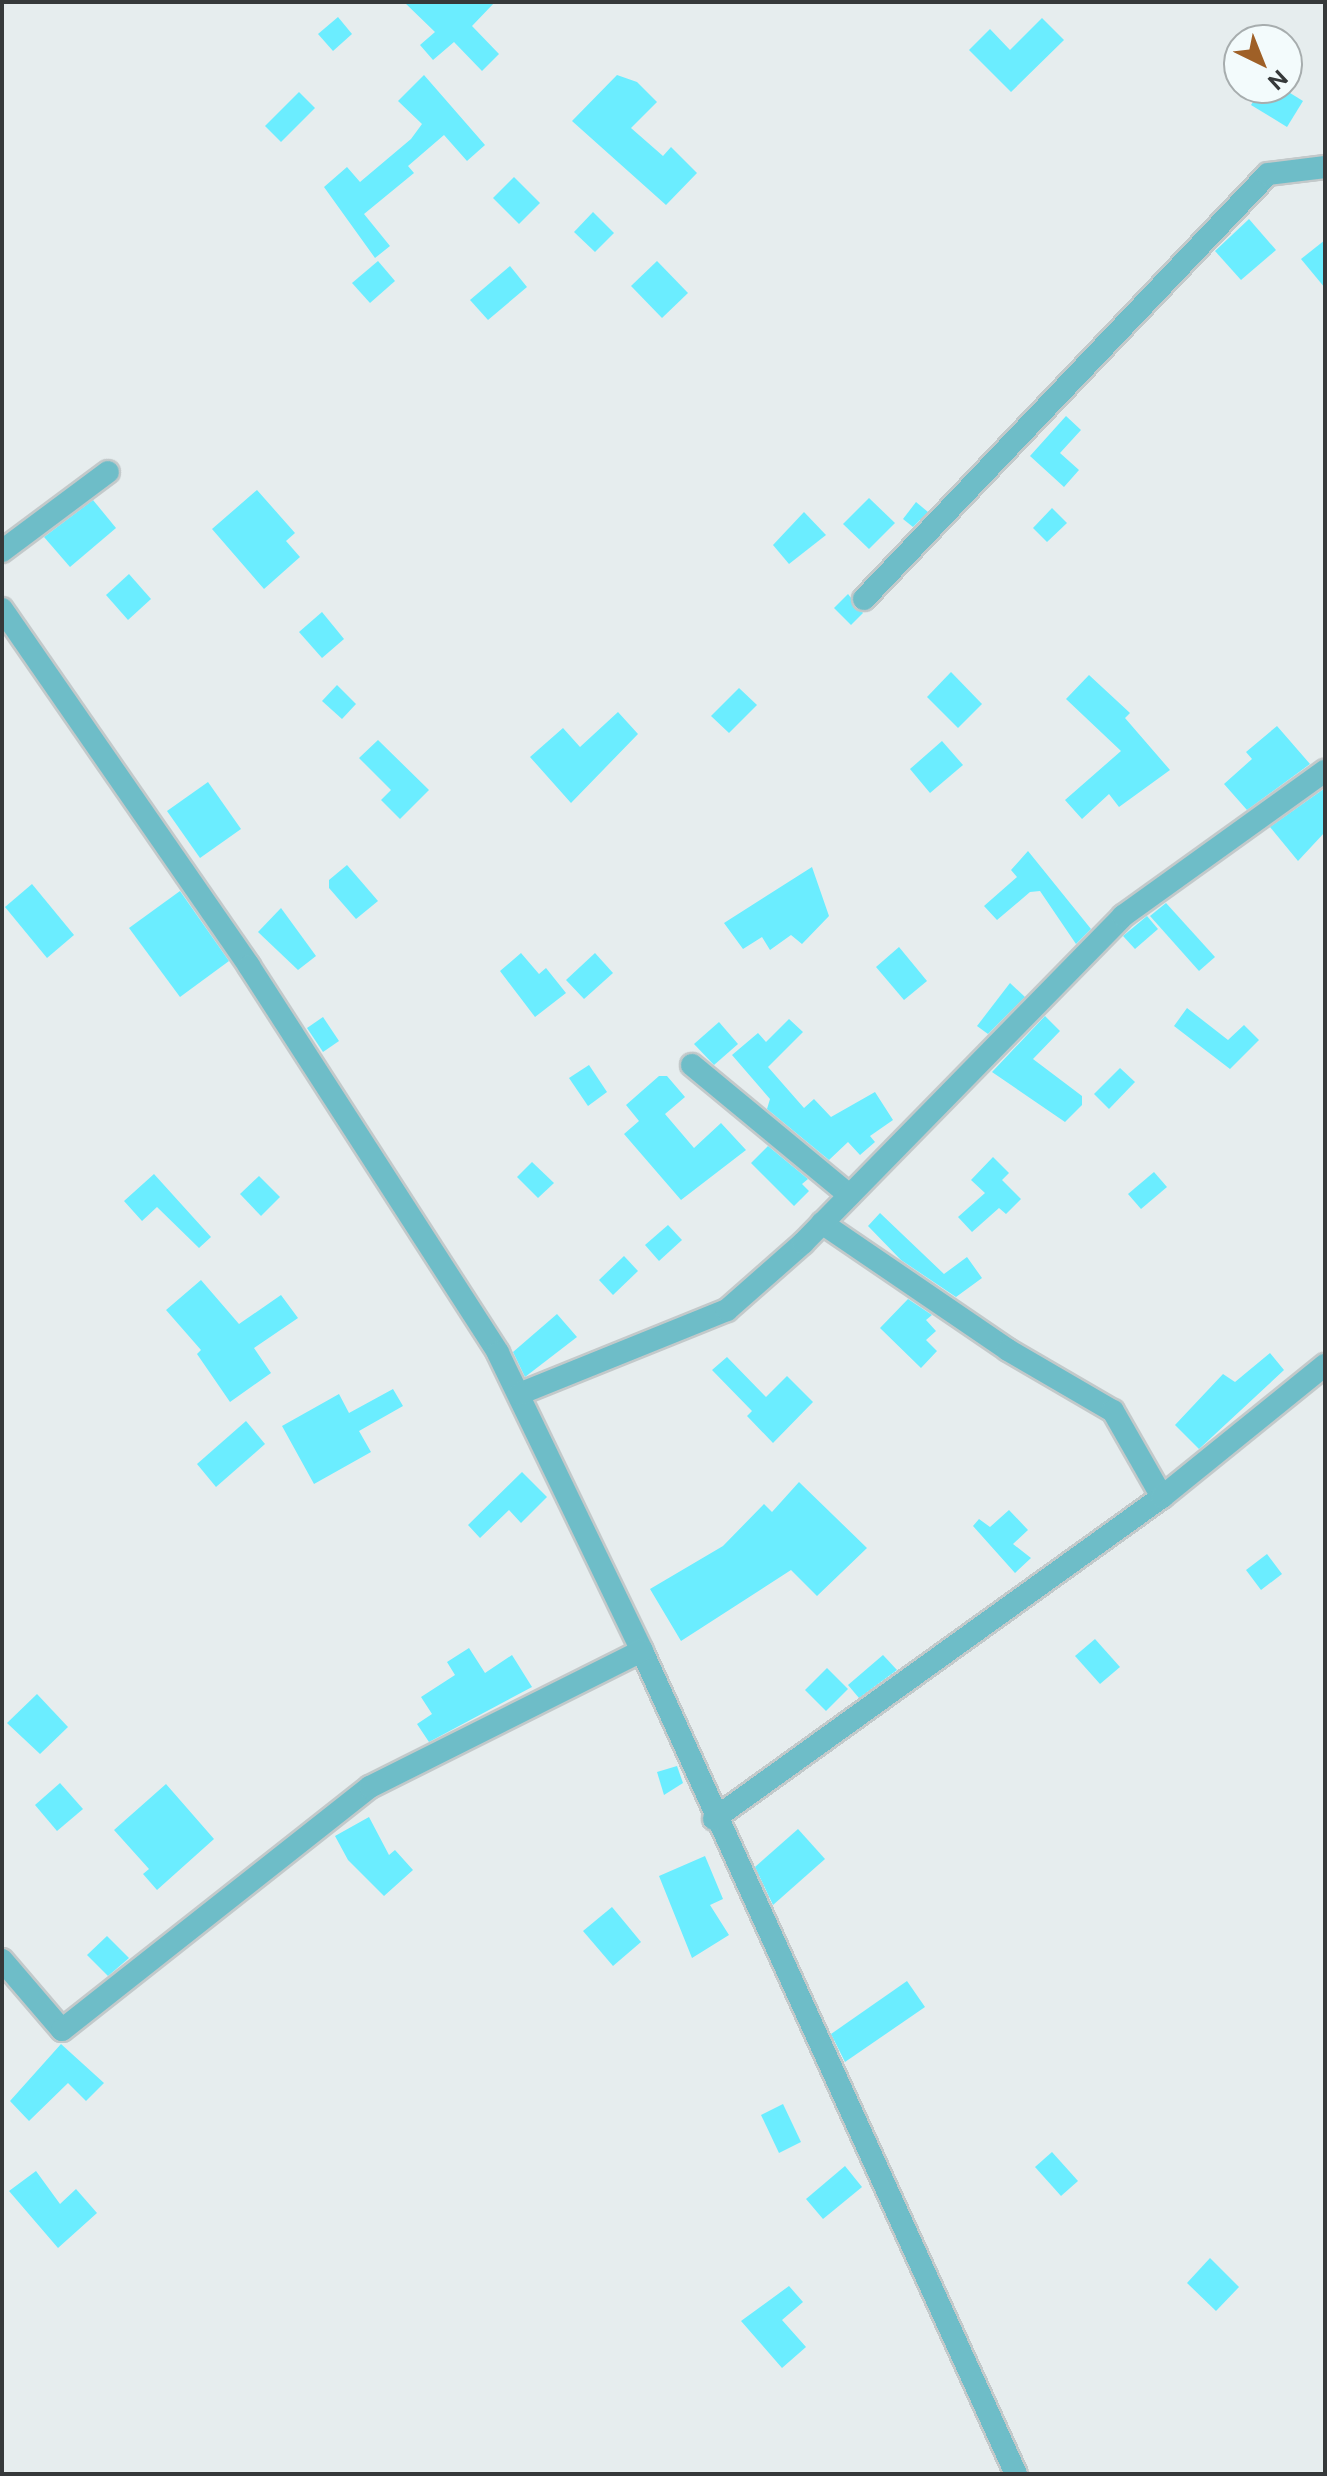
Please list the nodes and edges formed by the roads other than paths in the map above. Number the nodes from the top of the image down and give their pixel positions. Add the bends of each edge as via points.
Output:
1 (1325, 167) edge
2 (108, 472) dead end
3 (2, 551) edge
4 (864, 599) dead end
5 (2, 609) edge
6 (1325, 771) edge
7 (692, 1065) dead end
8 (849, 1195) junction
9 (822, 1223) junction
10 (1325, 1365) edge
11 (519, 1394) junction
12 (1162, 1497) junction
13 (642, 1651) junction
14 (714, 1819) junction
15 (2, 1960) edge
16 (1016, 2474) edge

1 - 4 street via 1268,174
2 - 3 street
5 - 11 street via 249,966
6 - 8 street via 1123,916
7 - 8 street
8 - 9 street
9 - 11 street via 727,1310
9 - 12 street via 1008,1350 1113,1411
10 - 12 street
11 - 13 street
12 - 14 street
13 - 14 street
13 - 15 street via 370,1787 62,2030
14 - 16 street

